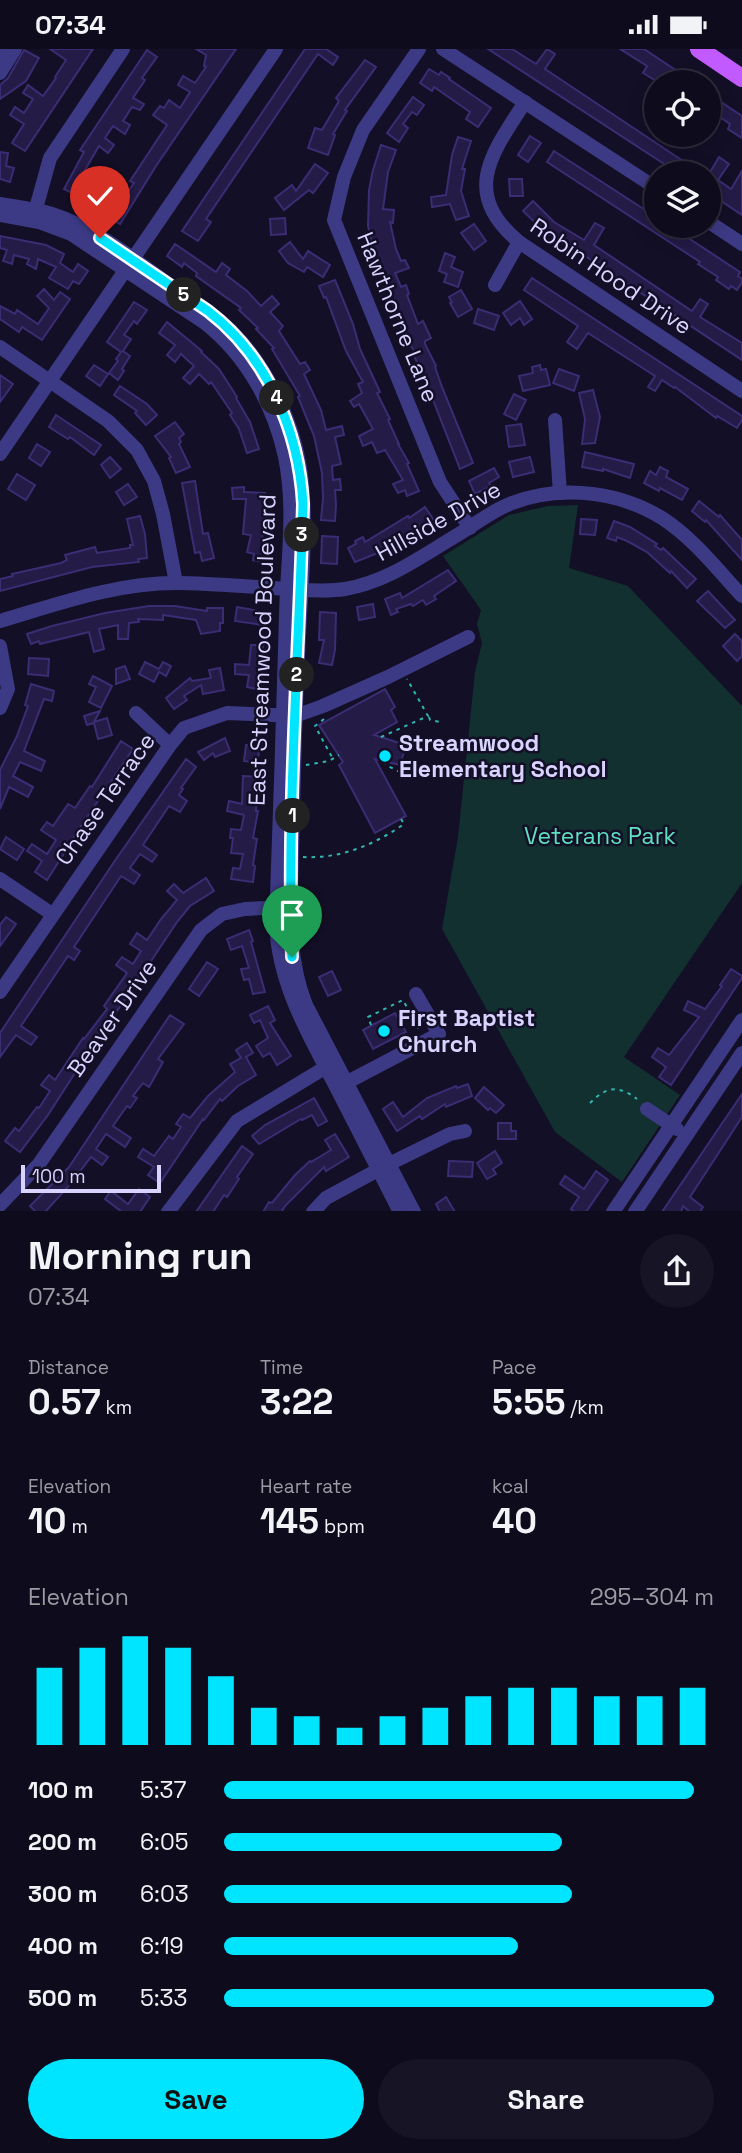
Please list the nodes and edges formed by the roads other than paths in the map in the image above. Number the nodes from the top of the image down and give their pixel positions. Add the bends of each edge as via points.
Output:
1 (15, 49) edge
2 (123, 49) edge
3 (276, 49) edge
4 (419, 49) edge
5 (443, 49) edge
6 (699, 49) edge
7 (0, 73) edge
8 (742, 78) edge
9 (525, 102) junction
10 (644, 180) edge
11 (0, 204) edge
12 (0, 215) edge
13 (34, 215) junction
14 (721, 230) edge
15 (519, 242) junction
16 (742, 244) edge
17 (130, 264) junction
18 (495, 285) dead end
19 (0, 347) edge
20 (49, 381) junction
21 (742, 391) edge
22 (555, 420) dead end
23 (0, 454) edge
24 (560, 493) junction
25 (470, 528) junction
26 (176, 583) junction
27 (294, 590) junction
28 (742, 596) edge
29 (0, 621) edge
30 (468, 637) dead end
31 (0, 646) edge
32 (0, 708) edge
33 (136, 713) dead end
34 (289, 715) junction
35 (170, 745) junction
36 (0, 879) edge
37 (284, 907) junction
38 (52, 914) junction
39 (0, 992) edge
40 (416, 994) dead end
41 (742, 1020) edge
42 (742, 1053) edge
43 (330, 1064) junction
44 (341, 1085) junction
45 (642, 1104) road end
46 (671, 1125) junction
47 (464, 1131) dead end
48 (687, 1136) junction
49 (384, 1167) junction
50 (0, 1205) edge
51 (169, 1211) edge
52 (314, 1211) edge
53 (400, 1211) edge
54 (413, 1211) edge
55 (614, 1211) edge
56 (636, 1211) edge

1 - 7 street
2 - 13 street via 50,158
3 - 17 street
4 - 25 street, Hawthorne Lane via 363,130 344,177 334,221 440,482
5 - 9 street
6 - 8 main road
9 - 10 street
9 - 15 street, Robin Hood Drive via 493,152 487,176 495,216
11 - 13 street, East Streamwood Boulevard
12 - 13 street, East Streamwood Boulevard
13 - 17 street, East Streamwood Boulevard via 51,214 79,226
14 - 16 street
15 - 18 street
15 - 21 street, Robin Hood Drive
17 - 20 street
17 - 27 street, East Streamwood Boulevard via 225,324 273,390 291,434 302,482
19 - 20 street
20 - 23 street
20 - 26 street via 108,421 137,450 154,481
22 - 24 street
24 - 25 street, Hillside Drive via 500,508
24 - 28 street, Hillside Drive via 611,498 663,519 688,538
25 - 27 street, Hillside Drive via 390,576 345,589
26 - 27 street, Hillside Drive
26 - 29 street, Hillside Drive via 103,591
27 - 34 street, East Streamwood Boulevard
30 - 34 street via 318,707
31 - 32 street via 8,689
33 - 35 street
34 - 35 street, Chase Terrace via 227,713 184,728
34 - 37 street, East Streamwood Boulevard
34 - 37 street, East Streamwood Boulevard via 294,765 292,856
35 - 38 street, Chase Terrace
36 - 38 street
37 - 43 street, East Streamwood Boulevard via 299,985
37 - 50 street, Beaver Drive via 222,914 201,930 39,1164
38 - 39 street, Chase Terrace
40 - 44 street via 439,1034
41 - 46 street
42 - 48 street
43 - 44 street, East Streamwood Boulevard
43 - 51 street via 237,1121
44 - 49 street, East Streamwood Boulevard
45 - 46 street
46 - 48 street
46 - 55 street
47 - 49 street
48 - 56 street
49 - 52 street via 326,1198
49 - 53 street, East Streamwood Boulevard
49 - 54 street, East Streamwood Boulevard

